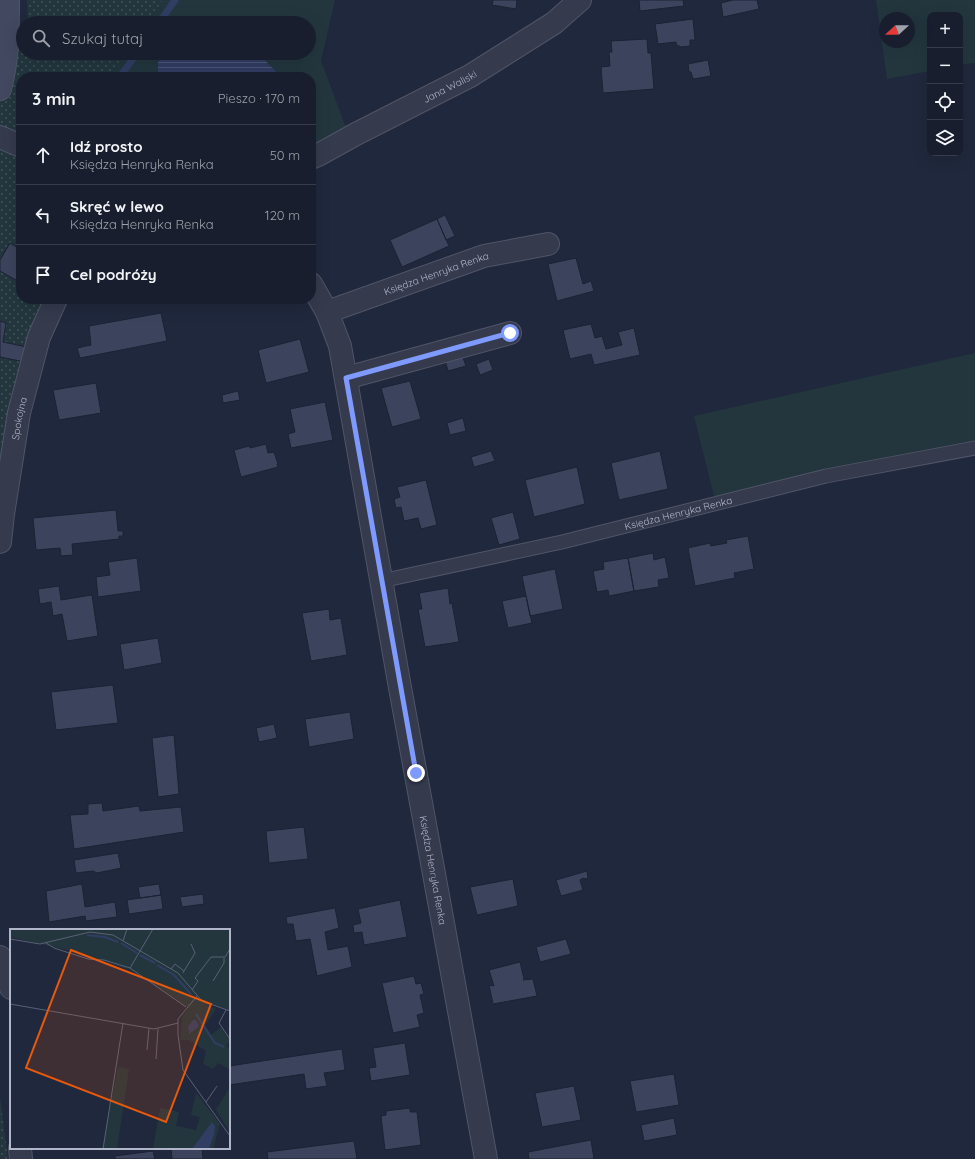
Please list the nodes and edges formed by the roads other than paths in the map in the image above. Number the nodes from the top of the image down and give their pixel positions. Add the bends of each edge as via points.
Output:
1 (8, 0) edge
2 (580, 0) edge
3 (0, 89) edge
4 (0, 137) edge
5 (16, 144) edge
6 (316, 156) edge
7 (548, 244) dead end
8 (316, 293) edge
9 (54, 304) edge
10 (327, 312) junction
11 (510, 333) dead end
12 (346, 378) junction
13 (975, 448) edge
14 (0, 542) edge
15 (381, 581) junction
16 (0, 957) edge
17 (10, 985) edge
18 (20, 1149) edge
19 (21, 1159) edge
20 (486, 1159) edge

1 - 3 street via 8,40
2 - 6 street, Jana Waliski via 554,23 470,76
4 - 5 street
7 - 10 street, Księdza Henryka Renka via 484,256
8 - 10 street, Księdza Henryka Renka
9 - 14 street, Spokojna via 39,337 19,413
10 - 12 street, Księdza Henryka Renka via 340,346
11 - 12 street
12 - 15 street, Księdza Henryka Renka
13 - 15 lane, Księdza Henryka Renka via 826,476 562,542
15 - 20 street, Księdza Henryka Renka
16 - 17 street
18 - 19 street

